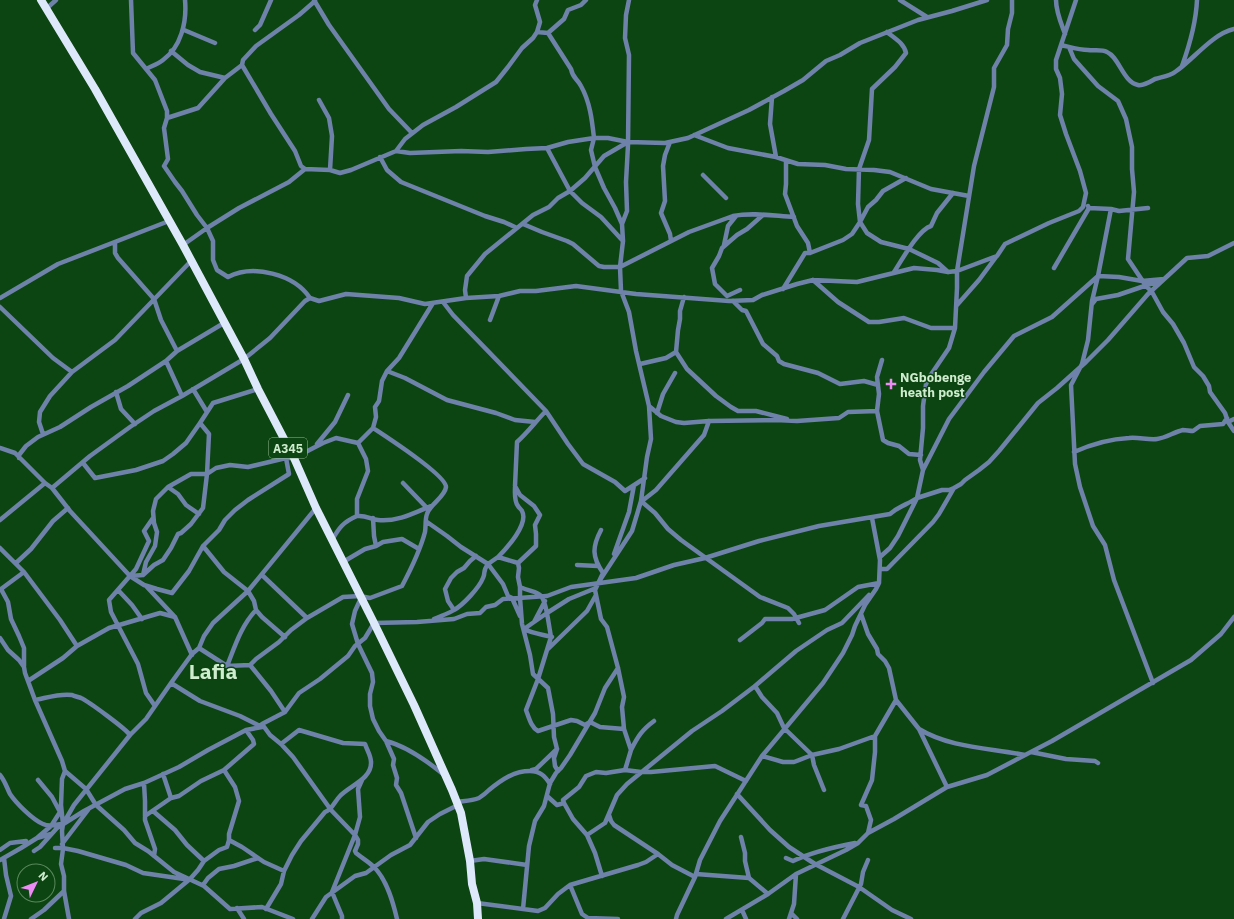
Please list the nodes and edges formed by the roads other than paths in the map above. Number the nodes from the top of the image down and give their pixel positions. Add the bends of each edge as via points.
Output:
1 (41, 0) edge
2 (56, 0) edge
3 (131, 0) edge
4 (185, 0) edge
5 (271, 0) edge
6 (537, 0) edge
7 (586, 0) edge
8 (629, 0) edge
9 (900, 0) edge
10 (987, 0) edge
11 (1012, 0) edge
12 (1056, 0) edge
13 (1076, 0) edge
14 (1197, 0) edge
15 (315, 1) edge
16 (46, 9) junction
17 (927, 17) junction
18 (1234, 29) edge
19 (184, 30) junction
20 (255, 30) dead end
21 (537, 32) junction
22 (887, 32) junction
23 (548, 33) junction
24 (1065, 34) junction
25 (215, 43) dead end
26 (1061, 45) junction
27 (1069, 47) junction
28 (171, 52) junction
29 (242, 65) junction
30 (1181, 67) junction
31 (146, 69) junction
32 (225, 78) junction
33 (772, 97) junction
34 (319, 100) dead end
35 (167, 118) junction
36 (412, 133) junction
37 (694, 135) junction
38 (594, 138) junction
39 (628, 142) junction
40 (670, 142) junction
41 (546, 148) junction
42 (396, 151) junction
43 (380, 157) junction
44 (776, 158) junction
45 (786, 161) junction
46 (595, 167) junction
47 (859, 169) junction
48 (305, 170) junction
49 (330, 170) junction
50 (703, 175) dead end
51 (906, 178) junction
52 (570, 191) junction
53 (953, 193) junction
54 (969, 196) junction
55 (726, 198) dead end
56 (1085, 201) junction
57 (1088, 208) junction
58 (1148, 208) dead end
59 (1132, 209) junction
60 (1111, 210) junction
61 (762, 215) junction
62 (736, 216) junction
63 (794, 217) junction
64 (169, 221) junction
65 (860, 222) junction
66 (523, 224) junction
67 (622, 224) junction
68 (207, 228) junction
69 (517, 228) junction
70 (623, 241) junction
71 (671, 241) junction
72 (115, 242) junction
73 (1234, 243) edge
74 (183, 245) junction
75 (724, 246) junction
76 (909, 249) junction
77 (810, 253) junction
78 (997, 256) junction
79 (191, 261) junction
80 (620, 267) junction
81 (1054, 268) dead end
82 (957, 271) junction
83 (894, 272) junction
84 (948, 272) junction
85 (1098, 276) junction
86 (1164, 279) junction
87 (813, 280) junction
88 (1142, 280) junction
89 (1146, 286) junction
90 (783, 289) junction
91 (740, 290) dead end
92 (620, 291) junction
93 (1151, 291) junction
94 (499, 296) junction
95 (684, 297) junction
96 (0, 298) edge
97 (310, 298) junction
98 (466, 298) junction
99 (154, 299) junction
100 (733, 301) junction
101 (443, 302) junction
102 (433, 303) junction
103 (1092, 304) junction
104 (956, 305) junction
105 (2, 309) edge
106 (0, 316) edge
107 (490, 320) dead end
108 (224, 323) junction
109 (955, 328) junction
110 (177, 351) junction
111 (676, 352) junction
112 (244, 358) junction
113 (882, 360) dead end
114 (166, 361) junction
115 (640, 364) junction
116 (1082, 364) junction
117 (387, 371) junction
118 (72, 372) junction
119 (675, 373) dead end
120 (878, 386) junction
121 (193, 389) junction
122 (258, 389) junction
123 (116, 392) junction
124 (348, 395) dead end
125 (182, 396) junction
126 (649, 406) junction
127 (734, 409) junction
128 (546, 411) junction
129 (877, 411) junction
130 (207, 412) junction
131 (657, 413) junction
132 (1234, 419) edge
133 (1227, 420) junction
134 (709, 421) junction
135 (745, 421) junction
136 (793, 421) junction
137 (534, 422) junction
138 (200, 423) junction
139 (135, 424) junction
140 (373, 428) junction
141 (1234, 431) edge
142 (43, 434) junction
143 (358, 443) junction
144 (0, 448) edge
145 (308, 451) junction
146 (1074, 452) junction
147 (920, 455) junction
148 (19, 458) junction
149 (290, 458) junction
150 (83, 462) junction
151 (923, 470) junction
152 (207, 474) junction
153 (645, 478) junction
154 (45, 483) junction
155 (403, 483) dead end
156 (634, 485) junction
157 (515, 486) junction
158 (168, 487) junction
159 (52, 488) junction
160 (954, 488) junction
161 (917, 498) junction
162 (641, 501) junction
163 (68, 508) junction
164 (316, 508) junction
165 (429, 508) junction
166 (199, 514) junction
167 (357, 516) junction
168 (153, 518) junction
169 (372, 518) junction
170 (872, 518) junction
171 (0, 520) edge
172 (427, 522) junction
173 (601, 530) dead end
174 (332, 540) junction
175 (203, 546) junction
176 (376, 546) junction
177 (0, 548) edge
178 (419, 549) junction
179 (476, 556) junction
180 (498, 557) junction
181 (880, 557) junction
182 (705, 558) junction
183 (343, 562) junction
184 (16, 563) junction
185 (488, 564) junction
186 (518, 564) junction
187 (577, 565) dead end
188 (598, 566) junction
189 (607, 570) junction
190 (880, 570) junction
191 (24, 572) junction
192 (143, 575) junction
193 (130, 576) junction
194 (262, 576) junction
195 (879, 584) junction
196 (144, 585) junction
197 (520, 586) junction
198 (597, 586) junction
199 (876, 589) junction
200 (0, 590) edge
201 (118, 590) junction
202 (248, 591) junction
203 (596, 595) junction
204 (361, 597) junction
205 (512, 598) junction
206 (520, 598) junction
207 (544, 598) junction
208 (256, 610) junction
209 (454, 610) junction
210 (547, 613) junction
211 (861, 614) junction
212 (175, 617) junction
213 (1234, 617) edge
214 (307, 618) junction
215 (795, 618) junction
216 (142, 619) junction
217 (433, 620) junction
218 (374, 622) junction
219 (534, 622) junction
220 (522, 623) junction
221 (799, 623) dead end
222 (118, 625) junction
223 (524, 629) junction
224 (285, 637) junction
225 (551, 637) junction
226 (0, 638) edge
227 (560, 639) junction
228 (740, 640) dead end
229 (358, 644) junction
230 (77, 646) junction
231 (199, 648) junction
232 (548, 649) junction
233 (192, 655) junction
234 (250, 665) junction
235 (227, 666) junction
236 (24, 667) junction
237 (618, 668) junction
238 (538, 679) junction
239 (28, 681) junction
240 (1153, 682) junction
241 (171, 683) junction
242 (755, 686) junction
243 (35, 700) junction
244 (896, 700) junction
245 (155, 706) junction
246 (285, 712) junction
247 (654, 721) dead end
248 (590, 722) junction
249 (554, 725) junction
250 (262, 726) junction
251 (784, 728) junction
252 (624, 729) junction
253 (919, 729) junction
254 (246, 730) junction
255 (130, 735) junction
256 (875, 736) junction
257 (386, 740) junction
258 (281, 744) junction
259 (556, 749) junction
260 (632, 750) junction
261 (1031, 752) junction
262 (1025, 755) junction
263 (762, 756) junction
264 (812, 756) junction
265 (1098, 763) dead end
266 (224, 770) junction
267 (625, 770) junction
268 (65, 771) junction
269 (530, 771) junction
270 (558, 771) junction
271 (641, 772) junction
272 (163, 774) junction
273 (0, 775) edge
274 (447, 776) junction
275 (38, 780) dead end
276 (362, 780) junction
277 (746, 781) junction
278 (144, 783) junction
279 (550, 784) junction
280 (947, 787) junction
281 (86, 789) junction
282 (824, 790) dead end
283 (738, 794) junction
284 (547, 796) junction
285 (171, 798) junction
286 (458, 804) junction
287 (564, 804) junction
288 (96, 805) junction
289 (89, 808) junction
290 (153, 810) junction
291 (330, 810) junction
292 (61, 813) junction
293 (610, 815) junction
294 (145, 816) junction
295 (63, 824) junction
296 (51, 826) junction
297 (62, 831) junction
298 (868, 833) junction
299 (52, 834) junction
300 (355, 835) junction
301 (587, 835) junction
302 (741, 837) dead end
303 (37, 838) junction
304 (416, 838) junction
305 (229, 840) junction
306 (26, 841) dead end
307 (858, 843) junction
308 (62, 846) junction
309 (55, 848) dead end
310 (0, 850) edge
311 (34, 851) dead end
312 (658, 854) junction
313 (154, 856) junction
314 (803, 856) junction
315 (258, 858) junction
316 (786, 858) dead end
317 (2, 859) edge
318 (868, 860) dead end
319 (204, 861) junction
320 (470, 861) junction
321 (815, 864) junction
322 (527, 865) junction
323 (375, 868) junction
324 (284, 871) junction
325 (796, 874) junction
326 (602, 876) junction
327 (695, 876) junction
328 (749, 878) junction
329 (190, 879) junction
330 (570, 885) junction
331 (203, 886) junction
332 (859, 887) junction
333 (64, 891) junction
334 (332, 892) junction
335 (768, 894) junction
336 (477, 903) junction
337 (237, 908) junction
338 (266, 909) junction
339 (524, 909) junction
340 (742, 910) junction
341 (791, 913) junction
342 (4, 919) edge
343 (31, 919) edge
344 (69, 919) edge
345 (135, 919) edge
346 (244, 919) edge
347 (293, 919) edge
348 (312, 919) edge
349 (342, 919) edge
350 (397, 919) edge
351 (478, 919) edge
352 (618, 919) edge
353 (676, 919) edge
354 (726, 919) edge
355 (746, 919) edge
356 (789, 919) edge
357 (797, 919) edge
358 (843, 919) edge
359 (911, 919) edge

1 - 16 highway, A345
2 - 16 street
3 - 31 street via 134,53
4 - 19 street
5 - 20 street via 260,25
6 - 21 street via 535,5 540,22
7 - 23 street via 568,10 564,19
8 - 39 street via 625,38 629,56
9 - 17 street
10 - 17 street
11 - 54 street via 1007,45 994,68 994,87
12 - 24 street
13 - 24 street
14 - 30 street via 1193,30
15 - 29 street via 256,46
15 - 36 street via 328,25 389,109
16 - 64 highway, A345 via 95,89
17 - 22 street
18 - 30 street via 1221,35
19 - 25 street
19 - 28 street
21 - 23 street
21 - 36 street via 496,82
22 - 33 street via 826,61 803,80
22 - 47 street via 902,44 906,53 872,89 869,140
23 - 38 street via 573,77 581,86 590,108
24 - 26 street
26 - 27 street
26 - 56 street via 1055,65 1062,94 1060,115 1080,171 1086,193
27 - 30 street via 1107,52 1112,55 1128,78 1138,85 1174,74
27 - 59 street via 1074,59 1098,86 1118,101 1126,119 1132,147
28 - 31 street via 164,60
28 - 32 street via 200,72
29 - 32 street
29 - 48 street
31 - 35 street via 155,80 165,104
32 - 35 street via 198,108
33 - 37 street
33 - 44 street via 770,124
34 - 49 street via 329,118 332,136
35 - 68 street via 164,128 168,159 164,166
36 - 42 street
37 - 40 street
37 - 44 street via 728,148
38 - 39 street
38 - 41 street
38 - 46 street via 591,150
39 - 40 street
39 - 46 street via 604,156
39 - 67 street via 627,211
40 - 71 street via 663,166 664,201 661,213
41 - 42 street via 488,152
41 - 52 street
42 - 43 street
43 - 49 street via 340,173
43 - 69 street via 387,170 401,182
44 - 45 street
45 - 47 street
45 - 63 street via 785,194
46 - 52 street
46 - 67 street
47 - 51 street via 890,172
47 - 65 street
48 - 49 street
48 - 68 street via 289,182
50 - 55 street
51 - 53 street via 931,189
51 - 65 street via 883,191 868,207
52 - 66 street
52 - 70 street
53 - 54 street
53 - 76 street via 937,213 931,226 925,228
54 - 82 street
56 - 57 street
56 - 78 street via 1084,207 1079,211 1006,244
57 - 60 street
57 - 81 street
58 - 59 street
59 - 60 street
59 - 88 street via 1128,259
60 - 85 street
61 - 62 street
61 - 63 street
61 - 75 street
62 - 71 street
62 - 75 street via 728,226
63 - 77 street via 808,243
64 - 72 street
64 - 74 highway, A345
65 - 76 street via 867,233 881,242
65 - 77 street via 852,234 843,240
66 - 69 street
66 - 80 street via 567,241 598,266
67 - 70 street
68 - 74 street
68 - 97 street via 213,241 217,270 228,276 245,271 272,274 285,278 305,290
69 - 98 street via 485,254 467,276
70 - 80 street
71 - 80 street
72 - 96 street via 58,264
72 - 99 street via 114,253
73 - 86 street via 1208,256 1187,258
74 - 79 highway, A345
75 - 91 street via 712,268 715,284 727,296
76 - 83 street
76 - 84 street via 938,263
77 - 90 street via 805,253
78 - 82 street
78 - 104 street
79 - 99 street
79 - 108 highway, A345
80 - 92 street
82 - 84 street
82 - 104 street
83 - 84 street via 914,268
83 - 87 street via 856,282
85 - 88 street
85 - 103 street
85 - 151 street via 1052,317 1014,336 949,418
86 - 88 street
86 - 89 street
86 - 93 street
87 - 90 street
87 - 109 street via 838,302 870,322 904,318 931,328
88 - 89 street
89 - 93 street
89 - 103 street via 1096,299
90 - 100 street via 753,300
92 - 94 street via 576,286 520,291
92 - 95 street
92 - 115 street via 629,312
93 - 116 street via 1108,340
93 - 133 street via 1174,324 1194,367 1203,376
94 - 98 street
94 - 107 street
95 - 100 street
95 - 111 street
97 - 102 street via 319,301 346,294
97 - 112 street via 270,338
98 - 101 street
99 - 110 street via 161,320
99 - 118 street via 115,340
100 - 120 street via 746,311 763,344 784,364 818,373 840,384 864,381
101 - 102 street
101 - 128 street
102 - 117 street via 399,358
103 - 116 street
104 - 109 street
105 - 106 street
105 - 118 street via 53,358
108 - 110 street
108 - 112 highway, A345
109 - 147 street via 949,348 926,384
110 - 114 street
111 - 115 street via 666,358
111 - 127 street via 695,378
112 - 121 street
112 - 122 highway, A345
113 - 120 street via 877,377
114 - 123 street
114 - 125 street
115 - 126 street
116 - 146 street via 1071,385
116 - 160 street via 1038,404 989,462
117 - 137 street via 447,400 515,420
117 - 140 street via 375,407
118 - 142 street via 50,396 40,412 39,422
119 - 131 street via 663,394
120 - 129 street via 880,394
121 - 125 street
121 - 130 street
122 - 130 street via 213,403
122 - 149 highway, A345
123 - 139 street via 121,409
123 - 142 street via 60,427
124 - 145 street via 335,422
125 - 139 street
126 - 131 street
126 - 153 street via 651,439
127 - 135 street
127 - 136 street via 756,411
128 - 137 street
128 - 156 street via 583,464 625,491
129 - 136 street via 848,412 839,418
129 - 147 street via 883,440 899,446 909,454
130 - 138 street
131 - 134 street via 676,422
132 - 133 street
133 - 141 street
133 - 146 street via 1223,424 1200,426 1193,431 1184,430 1155,440 1106,440
134 - 135 street
134 - 162 street via 704,435 656,490
135 - 136 street
137 - 157 street via 517,442
138 - 150 street via 186,443 173,454 148,466 95,478
138 - 152 street via 209,434
139 - 150 street
140 - 143 street
140 - 165 street via 443,480 446,486 444,492
142 - 148 street via 26,446
143 - 145 street via 336,438
143 - 167 street via 366,458 368,470 357,499
144 - 148 street via 15,453
145 - 149 street
146 - 240 street via 1080,486 1094,526 1105,545 1114,580
147 - 151 street
148 - 154 street
149 - 152 street via 248,467 230,465 216,468
149 - 164 highway, A345
149 - 175 street via 289,474 235,510
150 - 159 street
151 - 161 street
152 - 158 street via 191,474
152 - 166 street via 203,508
153 - 156 street
153 - 162 street
154 - 159 street
154 - 171 street
155 - 165 street
156 - 189 street via 629,512
157 - 180 street via 516,504 522,511 523,522 511,543
157 - 186 street via 540,515 535,525 536,546
158 - 166 street
158 - 168 street via 156,499
159 - 163 street
160 - 161 street
160 - 190 street via 927,530 886,569
161 - 170 street via 890,514
161 - 181 street via 898,536
162 - 182 street via 668,529
162 - 189 street via 632,531
163 - 184 street
163 - 193 street
164 - 174 highway, A345
164 - 194 street
165 - 169 street via 395,519
165 - 172 street
166 - 192 street via 178,534 163,560
167 - 169 street
167 - 174 street via 340,526
168 - 192 street via 157,532 155,546 146,562
168 - 193 street via 144,531 148,541 136,569
169 - 176 street
170 - 181 street
170 - 182 street via 819,526 759,540
172 - 178 street
172 - 179 street
173 - 188 street via 594,544
174 - 183 highway, A345
175 - 196 street via 190,571 172,592
175 - 202 street via 224,572
176 - 178 street via 383,542 402,539
176 - 183 street via 365,549
177 - 184 street
178 - 204 street via 402,586 370,598
179 - 185 street
179 - 209 street via 451,578 445,589
180 - 185 street
180 - 186 street
181 - 190 street
182 - 198 street via 636,578
182 - 215 street via 760,597 788,608
183 - 204 highway, A345
184 - 191 street
185 - 205 street via 503,584 508,596
185 - 209 street via 484,569 484,578 472,594
186 - 197 street
187 - 188 street
188 - 198 street via 602,573
189 - 198 street
190 - 195 street
191 - 200 street
191 - 230 street
192 - 193 street
193 - 196 street
193 - 201 street
194 - 202 street
194 - 214 street
195 - 199 street
195 - 215 street via 858,587 825,610
196 - 212 street
197 - 206 street
197 - 207 street via 539,593
198 - 203 street
198 - 207 street via 571,587
198 - 210 street
199 - 211 street
199 - 242 street via 842,623 796,651
200 - 236 street via 8,602 11,619 24,648
201 - 216 street
201 - 222 street via 109,600
202 - 208 street
202 - 231 street via 213,623
203 - 227 street via 587,611
203 - 237 street
204 - 214 street via 343,597
204 - 218 highway, A345
204 - 229 street via 352,624
205 - 206 street
205 - 217 street via 503,599 495,605 486,607 480,613 454,619
205 - 220 street
206 - 207 street
206 - 220 street
207 - 210 street
207 - 219 street
208 - 224 street
208 - 235 street via 239,634
209 - 217 street
210 - 219 street
210 - 225 street
211 - 244 street via 878,654 889,668
211 - 251 street via 843,654
212 - 216 street via 160,613
212 - 233 street
213 - 240 street via 1221,634 1191,660
214 - 224 street
215 - 221 street
215 - 228 street via 765,619
216 - 222 street
217 - 218 street
218 - 229 street via 365,638
218 - 274 highway, A345
219 - 223 street
220 - 223 street
222 - 230 street
222 - 245 street via 138,664 146,694
223 - 225 street
223 - 238 street via 533,674
224 - 234 street
225 - 227 street
225 - 232 street
226 - 236 street
227 - 232 street
229 - 246 street via 329,672 299,693
229 - 257 street via 372,673 370,706 373,719
230 - 239 street via 64,658
231 - 233 street
231 - 235 street
232 - 238 street
233 - 241 street
234 - 235 street
234 - 246 street
236 - 239 street
237 - 248 street via 605,688
237 - 252 street via 624,697
238 - 249 street via 548,688
238 - 249 street via 526,710 530,722 538,731
239 - 243 street
240 - 261 street
241 - 245 street
241 - 250 street via 200,701
242 - 251 street via 777,713
242 - 271 street via 692,731
243 - 255 street via 64,695 82,698
243 - 268 street
244 - 253 street
244 - 256 street
245 - 255 street
246 - 250 street
247 - 260 street via 644,729
248 - 249 street via 585,725 571,720
248 - 252 street via 600,727
248 - 270 street
249 - 259 street
250 - 254 street
250 - 258 street
251 - 263 street
251 - 264 street
252 - 260 street
253 - 262 street via 943,740
253 - 280 street
254 - 266 street via 254,744
254 - 272 street
255 - 281 street
256 - 264 street
256 - 298 street via 872,780 861,805 866,806 871,820
257 - 274 street via 416,754
257 - 304 street via 394,759 396,785
258 - 276 street via 299,730 343,742 365,744 371,769
258 - 291 street via 293,756
259 - 269 street via 536,769
259 - 270 street via 554,758
260 - 267 street
261 - 262 street
261 - 265 street
262 - 280 street via 987,776
263 - 264 street via 788,763
263 - 277 street
264 - 282 street
266 - 285 street
266 - 305 street via 235,787 239,801
267 - 271 street
267 - 287 street via 596,772 586,776 579,787 563,800
268 - 281 street
268 - 292 street via 62,779
269 - 279 street via 542,774
269 - 286 street via 513,773 479,798
270 - 279 street
271 - 277 street via 715,766
271 - 293 street via 617,795
272 - 278 street
272 - 285 street
273 - 296 street via 20,806 37,821
274 - 286 highway, A345
275 - 292 street
276 - 291 street via 340,796
276 - 300 street via 358,789 360,817
277 - 283 street
278 - 288 street via 125,789
278 - 294 street
279 - 284 street
280 - 298 street
281 - 288 street
281 - 295 street
283 - 314 street via 770,830
283 - 327 street via 720,821 700,860
284 - 287 street via 557,805
284 - 322 street via 535,821
285 - 290 street
286 - 304 street via 428,822
286 - 320 highway, A345
287 - 301 street via 572,819
288 - 289 street
288 - 313 street via 135,843
289 - 295 street
289 - 308 street
290 - 294 street
290 - 319 street
291 - 300 street
291 - 324 street via 325,812 301,841
292 - 295 street
292 - 296 street
293 - 301 street via 605,823
293 - 312 street via 614,825
294 - 313 street via 144,820 155,850
295 - 296 street
295 - 297 street
295 - 299 street
296 - 303 street
297 - 299 street
297 - 308 street
298 - 307 street
299 - 303 street
299 - 311 street
300 - 323 street via 358,840 356,853
300 - 334 street
301 - 326 street
302 - 328 street
303 - 317 street
304 - 323 street via 410,845 391,855
305 - 315 street
305 - 319 street via 227,848 219,850
306 - 310 street via 10,843
307 - 314 street
307 - 321 street
308 - 309 street
308 - 329 street via 126,865 142,873
308 - 333 street
312 - 326 street via 646,862
312 - 327 street via 672,865
313 - 329 street via 174,872
314 - 316 street via 793,861
314 - 321 street
315 - 324 street
315 - 331 street via 219,869
317 - 342 street via 11,896
318 - 332 street
319 - 329 street
320 - 322 street via 484,859
320 - 336 highway, A345
321 - 325 street
321 - 332 street
322 - 339 street
323 - 334 street via 355,876
323 - 350 street via 385,883
324 - 338 street via 281,884
325 - 335 street
325 - 341 street
326 - 330 street
327 - 328 street
327 - 353 street
328 - 335 street
329 - 331 street
329 - 345 street via 161,903
330 - 339 street via 545,908 534,911
330 - 352 street via 582,914 588,918
331 - 337 street via 230,909
332 - 358 street
332 - 359 street via 892,910
333 - 343 street
333 - 344 street
334 - 348 street
334 - 349 street
335 - 340 street
336 - 339 street
336 - 351 highway, A345
337 - 338 street
337 - 346 street
338 - 347 street
340 - 354 street
340 - 355 street
341 - 356 street
341 - 357 street

